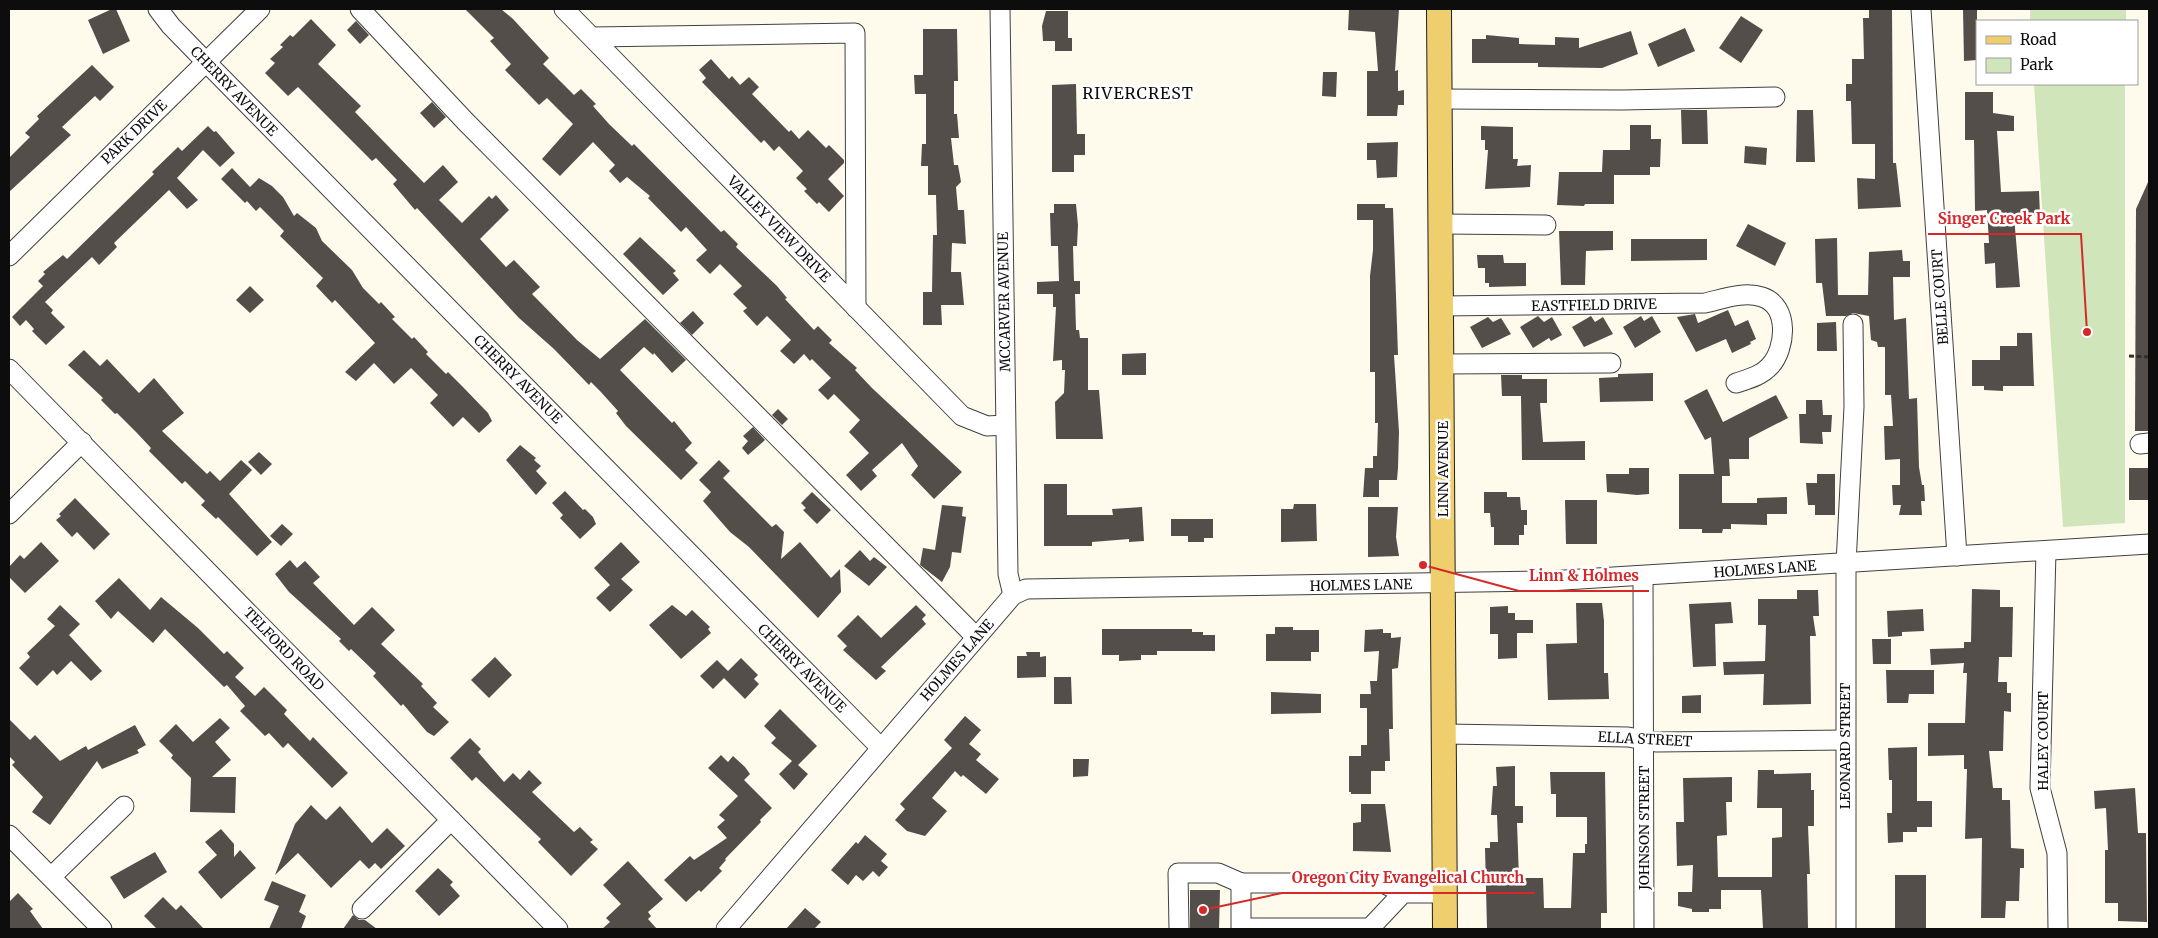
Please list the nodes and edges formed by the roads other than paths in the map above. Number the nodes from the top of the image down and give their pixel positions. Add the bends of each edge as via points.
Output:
1 (158, 9) edge
2 (260, 9) edge
3 (360, 9) edge
4 (564, 9) edge
5 (1000, 9) edge
6 (1439, 9) edge
7 (1921, 9) edge
8 (592, 37) junction
9 (206, 62) junction
10 (1775, 97) dead end
11 (1440, 99) junction
12 (1441, 224) junction
13 (1546, 225) dead end
14 (9, 256) edge
15 (1442, 306) junction
16 (856, 308) junction
17 (1853, 324) dead end
18 (1611, 363) dead end
19 (1443, 364) junction
20 (9, 369) edge
21 (1736, 383) dead end
22 (1005, 425) junction
23 (82, 442) junction
24 (9, 514) edge
25 (2149, 544) edge
26 (2046, 551) junction
27 (1957, 556) junction
28 (1846, 564) junction
29 (1643, 577) junction
30 (1444, 584) junction
31 (1013, 595) junction
32 (976, 637) junction
33 (1444, 734) junction
34 (1644, 740) junction
35 (1845, 740) junction
36 (881, 748) junction
37 (124, 806) dead end
38 (451, 820) junction
39 (9, 835) edge
40 (51, 877) junction
41 (1241, 883) junction
42 (1403, 894) junction
43 (1445, 894) junction
44 (362, 909) dead end
45 (550, 927) edge
46 (102, 929) edge
47 (726, 929) edge
48 (1179, 929) edge
49 (1445, 929) edge
50 (1644, 929) edge
51 (1846, 929) edge
52 (2058, 929) edge

1 - 9 street, CHERRY AVENUE
2 - 9 street, PARK DRIVE
3 - 32 street via 465,121
4 - 8 street, VALLEY VIEW DRIVE
5 - 22 street, MCCARVER AVENUE
6 - 11 main road, LINN AVENUE
7 - 27 street, BELLE COURT
8 - 16 street, VALLEY VIEW DRIVE
8 - 16 street via 856,33
9 - 14 street, PARK DRIVE
9 - 36 street, CHERRY AVENUE
10 - 11 street
11 - 12 main road, LINN AVENUE
12 - 13 street
12 - 15 main road, LINN AVENUE
15 - 19 main road, LINN AVENUE
15 - 21 street, EASTFIELD DRIVE via 1705,303 1745,289 1764,297 1777,308 1783,330 1780,351 1770,366 1758,376
16 - 22 street, VALLEY VIEW DRIVE via 962,416 987,426
17 - 28 street, LEONARD STREET via 1853,416
18 - 19 street
19 - 30 main road, LINN AVENUE
20 - 23 street, TELFORD ROAD
22 - 31 street, MCCARVER AVENUE via 1008,574
23 - 24 street
23 - 38 street, TELFORD ROAD
25 - 26 street, HOLMES LANE
26 - 27 street, HOLMES LANE
26 - 52 street, HALEY COURT via 2040,788 2057,853
27 - 28 street, HOLMES LANE
28 - 29 street, HOLMES LANE
28 - 35 street, LEONARD STREET
29 - 30 street, HOLMES LANE
29 - 34 street, JOHNSON STREET
30 - 31 street, HOLMES LANE via 1026,589
30 - 33 main road, LINN AVENUE
31 - 32 street, HOLMES LANE
32 - 36 street, HOLMES LANE
33 - 34 street, ELLA STREET via 1628,737
33 - 43 main road, LINN AVENUE
34 - 35 street, ELLA STREET
34 - 50 street, JOHNSON STREET
35 - 51 street, LEONARD STREET
36 - 47 street, HOLMES LANE
37 - 40 street
38 - 44 street
38 - 45 street, TELFORD ROAD
39 - 40 street
40 - 46 street
41 - 42 street via 1384,883
41 - 42 street via 1241,928 1370,928
41 - 48 street via 1218,874 1178,874
42 - 43 street
43 - 49 main road, LINN AVENUE

